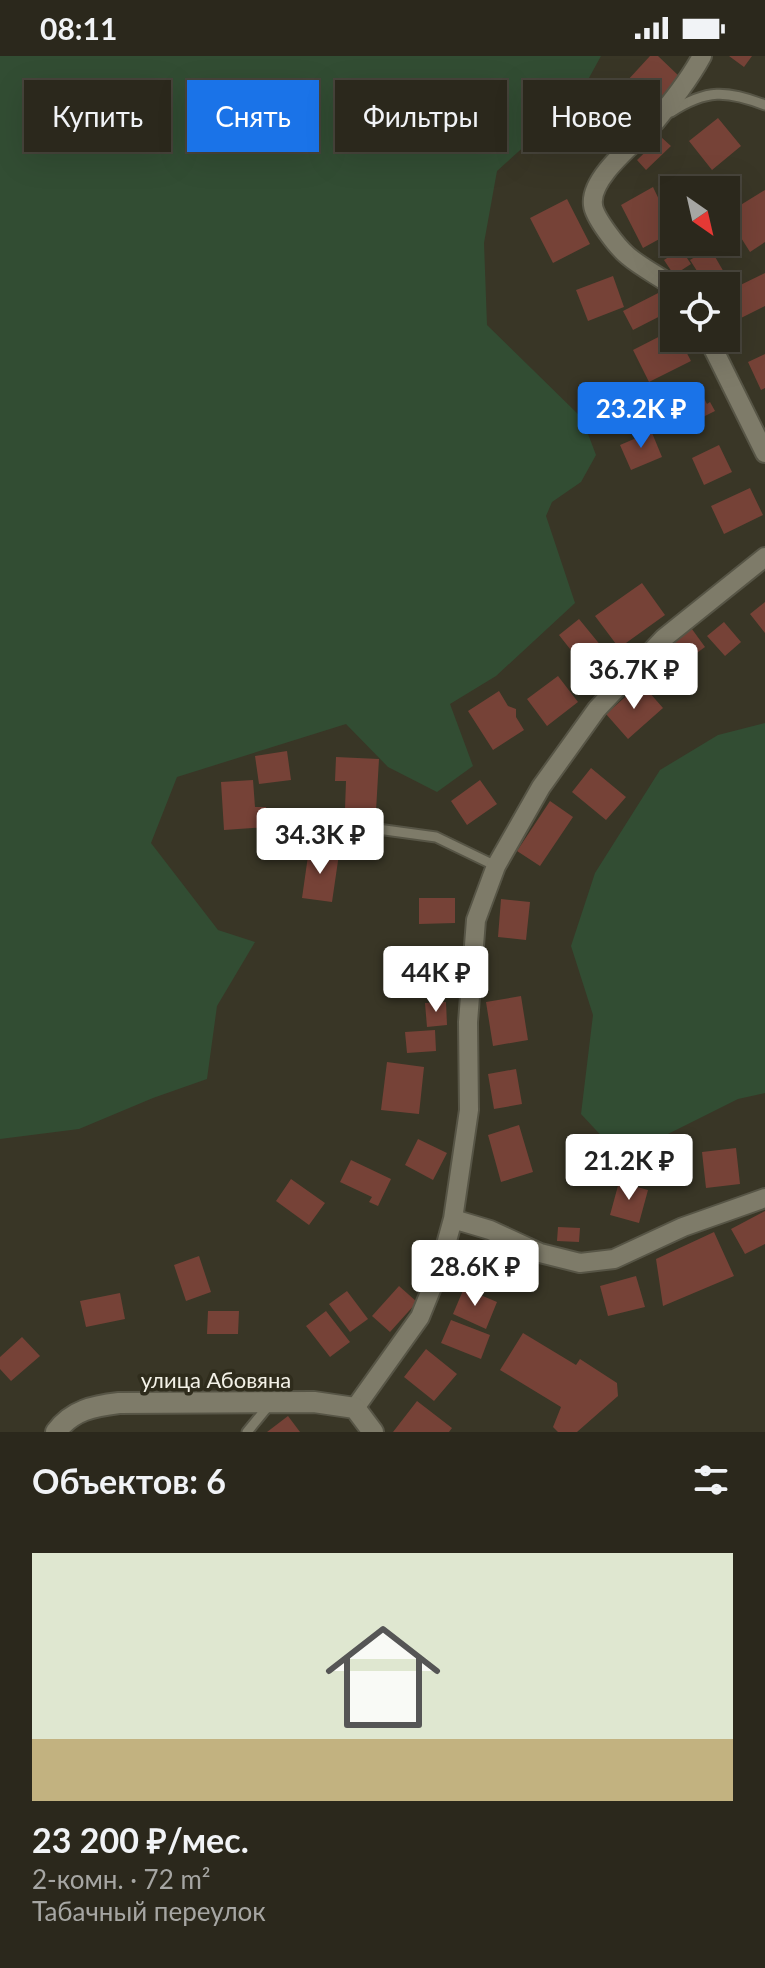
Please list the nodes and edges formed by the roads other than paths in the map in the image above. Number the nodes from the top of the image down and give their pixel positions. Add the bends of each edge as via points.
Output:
1 (702, 56) edge
2 (765, 105) edge
3 (660, 115) edge
4 (660, 120) edge
5 (624, 152) edge
6 (660, 278) edge
7 (715, 352) edge
8 (765, 453) edge
9 (765, 557) edge
10 (280, 822) dead end
11 (496, 866) junction
12 (765, 1198) edge
13 (453, 1219) junction
14 (270, 1404) junction
15 (355, 1408) junction
16 (56, 1432) edge
17 (247, 1432) edge
18 (373, 1432) edge

1 - 3 street
2 - 4 lane via 715,92 691,99
5 - 6 street via 596,188 592,204 626,255
7 - 8 street
9 - 11 street via 664,638 597,709 541,787
10 - 11 lane via 319,821 436,837
11 - 13 street via 476,920 468,1022 469,1110
12 - 13 street via 614,1259 580,1263
13 - 15 street via 420,1317
14 - 15 street, улица Абовяна via 314,1402
14 - 16 street, улица Абовяна via 88,1406
14 - 17 lane
15 - 18 street

